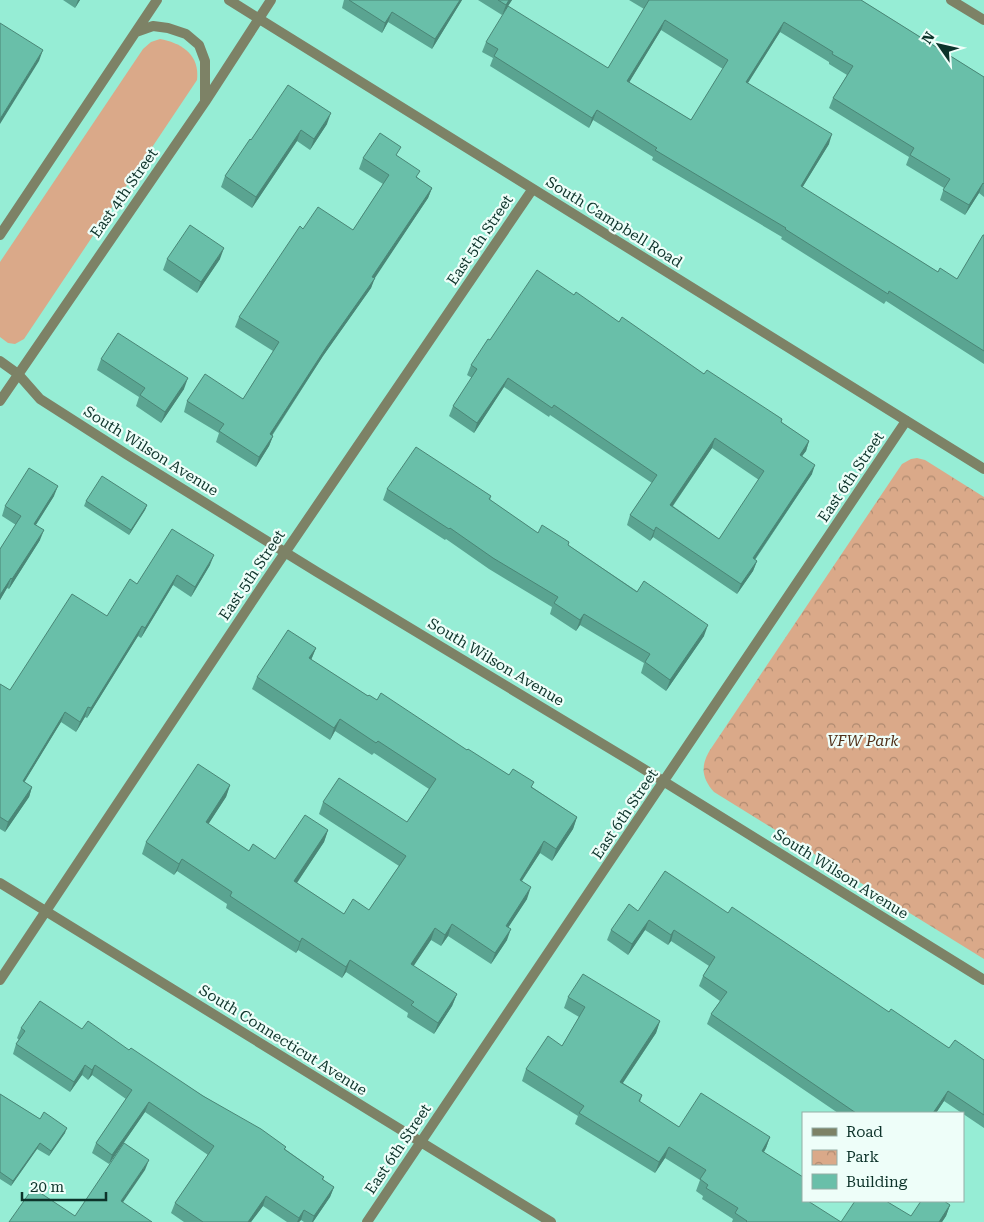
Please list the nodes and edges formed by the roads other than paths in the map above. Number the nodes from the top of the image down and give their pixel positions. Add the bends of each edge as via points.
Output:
1 (157, 0) edge
2 (229, 0) edge
3 (271, 0) edge
4 (951, 0) edge
5 (260, 19) junction
6 (984, 20) edge
7 (136, 32) junction
8 (205, 102) junction
9 (532, 190) junction
10 (0, 235) edge
11 (0, 361) edge
12 (18, 374) junction
13 (0, 401) edge
14 (906, 421) junction
15 (984, 468) edge
16 (287, 552) junction
17 (664, 782) junction
18 (0, 883) edge
19 (46, 912) junction
20 (0, 980) edge
21 (984, 980) edge
22 (421, 1142) junction
23 (367, 1222) edge
24 (551, 1222) edge

1 - 7 street
2 - 5 street, South Campbell Road
3 - 5 street, East 4th Street
4 - 6 street
5 - 8 street, East 4th Street
5 - 9 street, South Campbell Road
7 - 8 street via 152,26 168,28 186,34 199,45 205,61
7 - 10 street
8 - 12 street, East 4th Street
9 - 14 street, South Campbell Road
9 - 16 street, East 5th Street
11 - 12 street, South Wilson Avenue
12 - 13 street, East 4th Street
12 - 16 street, South Wilson Avenue via 40,399
14 - 15 street, South Campbell Road
14 - 17 street, East 6th Street
16 - 17 street, South Wilson Avenue
16 - 19 street, East 5th Street
17 - 21 street, South Wilson Avenue
17 - 22 street, East 6th Street
18 - 19 street, South Connecticut Avenue
19 - 20 street, East 5th Street
19 - 22 street, South Connecticut Avenue
22 - 23 street, East 6th Street
22 - 24 street, South Connecticut Avenue

